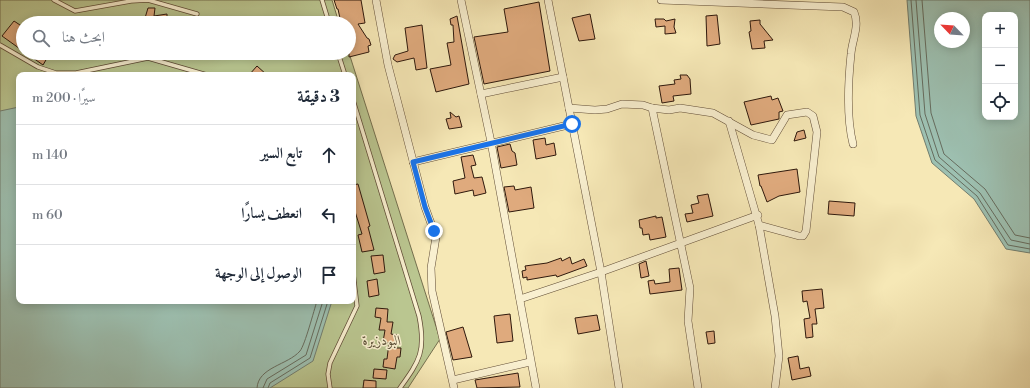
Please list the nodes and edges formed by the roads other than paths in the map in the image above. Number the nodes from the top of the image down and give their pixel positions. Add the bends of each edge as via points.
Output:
1 (54, 0) edge
2 (322, 0) edge
3 (376, 0) edge
4 (461, 0) edge
5 (548, 0) edge
6 (661, 0) edge
7 (772, 2) edge
8 (197, 14) dead end
9 (327, 16) edge
10 (0, 44) edge
11 (16, 54) edge
12 (26, 60) edge
13 (138, 60) edge
14 (155, 60) edge
15 (340, 60) edge
16 (53, 72) edge
17 (81, 72) edge
18 (197, 72) edge
19 (344, 72) edge
20 (563, 77) junction
21 (481, 94) junction
22 (569, 108) junction
23 (652, 108) junction
24 (356, 110) edge
25 (729, 121) junction
26 (572, 124) junction
27 (491, 142) junction
28 (853, 144) dead end
29 (413, 162) junction
30 (758, 215) junction
31 (759, 225) junction
32 (679, 244) junction
33 (601, 272) junction
34 (356, 298) edge
35 (520, 299) junction
36 (530, 362) junction
37 (453, 380) junction
38 (330, 388) edge
39 (400, 388) edge
40 (454, 388) edge
41 (536, 388) edge
42 (619, 388) edge
43 (698, 388) edge
44 (775, 388) edge

1 - 8 lane via 75,11 148,0
2 - 9 lane
3 - 29 street via 388,65
4 - 21 street
5 - 20 street
6 - 7 street
7 - 28 street via 843,6 854,12 857,22 851,56 849,123
10 - 11 lane
12 - 16 lane
13 - 17 lane
14 - 18 lane
15 - 19 lane
20 - 21 street
20 - 22 street
21 - 27 street
22 - 23 street via 607,109 622,104
22 - 26 street
23 - 25 street via 680,108 712,113
23 - 32 street
24 - 39 lane via 423,336 422,349 416,364
25 - 30 street
25 - 31 street via 753,134 772,140 787,115 807,112 813,116 815,122 817,132 805,234 799,236
26 - 27 street
26 - 33 street
27 - 29 street
27 - 35 street
29 - 37 street via 436,237 431,268 432,291
30 - 31 street
30 - 32 street
31 - 44 street via 775,316 779,356
32 - 33 street
32 - 43 street via 690,288 688,322
33 - 35 street
33 - 42 street
34 - 38 lane via 357,306 330,363
35 - 36 street
36 - 37 street
36 - 41 street
37 - 40 street

